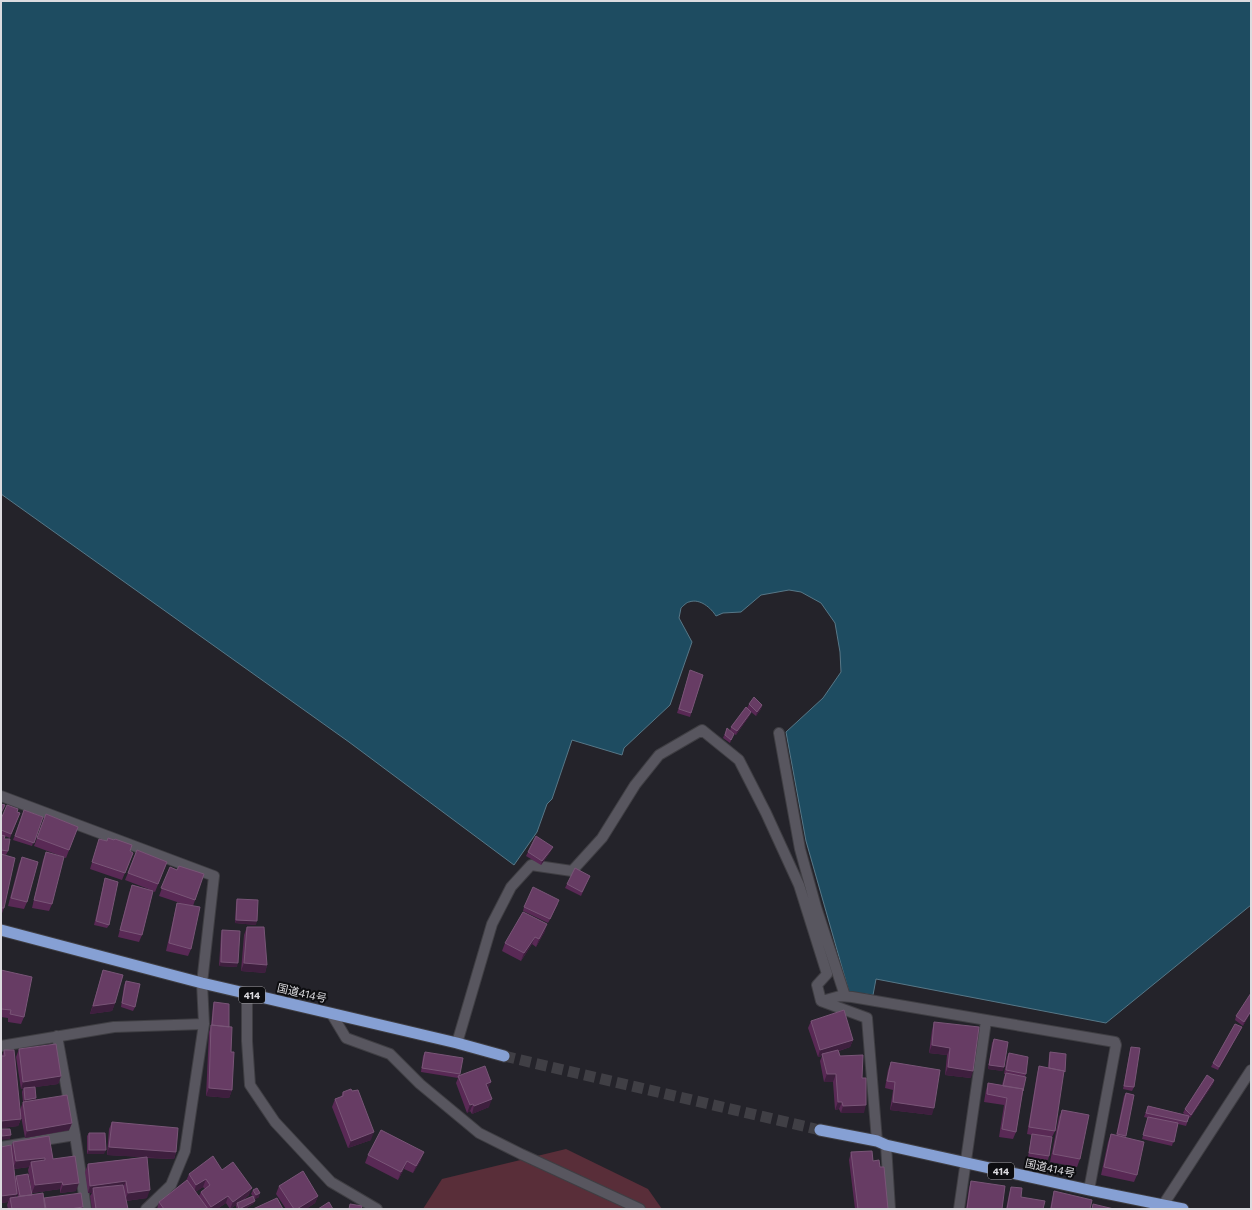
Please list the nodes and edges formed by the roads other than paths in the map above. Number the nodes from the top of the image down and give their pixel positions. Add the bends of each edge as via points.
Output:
1 (779, 733) dead end
2 (1, 796) edge
3 (1, 930) edge
4 (202, 983) junction
5 (247, 994) junction
6 (845, 996) junction
7 (822, 1001) junction
8 (331, 1013) junction
9 (986, 1021) junction
10 (204, 1024) junction
11 (57, 1036) junction
12 (457, 1043) junction
13 (1, 1046) edge
14 (504, 1056) tunnel mouth
15 (1251, 1070) edge
16 (820, 1130) tunnel mouth
17 (75, 1135) junction
18 (881, 1143) junction
19 (1, 1147) edge
20 (966, 1163) junction
21 (1089, 1190) junction
22 (1160, 1207) edge
23 (149, 1208) edge
24 (86, 1209) edge
25 (377, 1209) edge
26 (640, 1209) edge
27 (890, 1209) edge
28 (959, 1209) edge
29 (1183, 1209) edge

1 - 6 street via 800,849
2 - 4 street via 214,876
3 - 4 highway, 国道414号 / 414
4 - 5 highway, 国道414号 / 414
4 - 10 street
5 - 8 highway, 国道414号 / 414
5 - 25 street via 250,1085 275,1122 331,1182
6 - 7 street
6 - 9 street
7 - 12 street via 817,985 827,974 799,885 739,760 702,730 659,755 635,786 602,838 572,871 531,866 512,887 492,924
7 - 18 street via 867,1018
8 - 12 highway, 国道414号 / 414
8 - 26 street via 346,1038 390,1054 420,1084 479,1133
9 - 20 street
9 - 21 street via 1115,1042
10 - 11 street via 114,1027
10 - 23 street via 185,1151 171,1185
11 - 13 street
11 - 17 street
12 - 14 highway, 国道414号 / 414
15 - 22 street
16 - 18 highway, 国道414号 / 414
17 - 19 street
17 - 24 street
18 - 20 highway, 国道414号 / 414
18 - 27 street
20 - 21 highway, 国道414号 / 414
20 - 28 street
21 - 22 highway, 国道414号 / 414
22 - 29 highway, 国道414号 / 414

